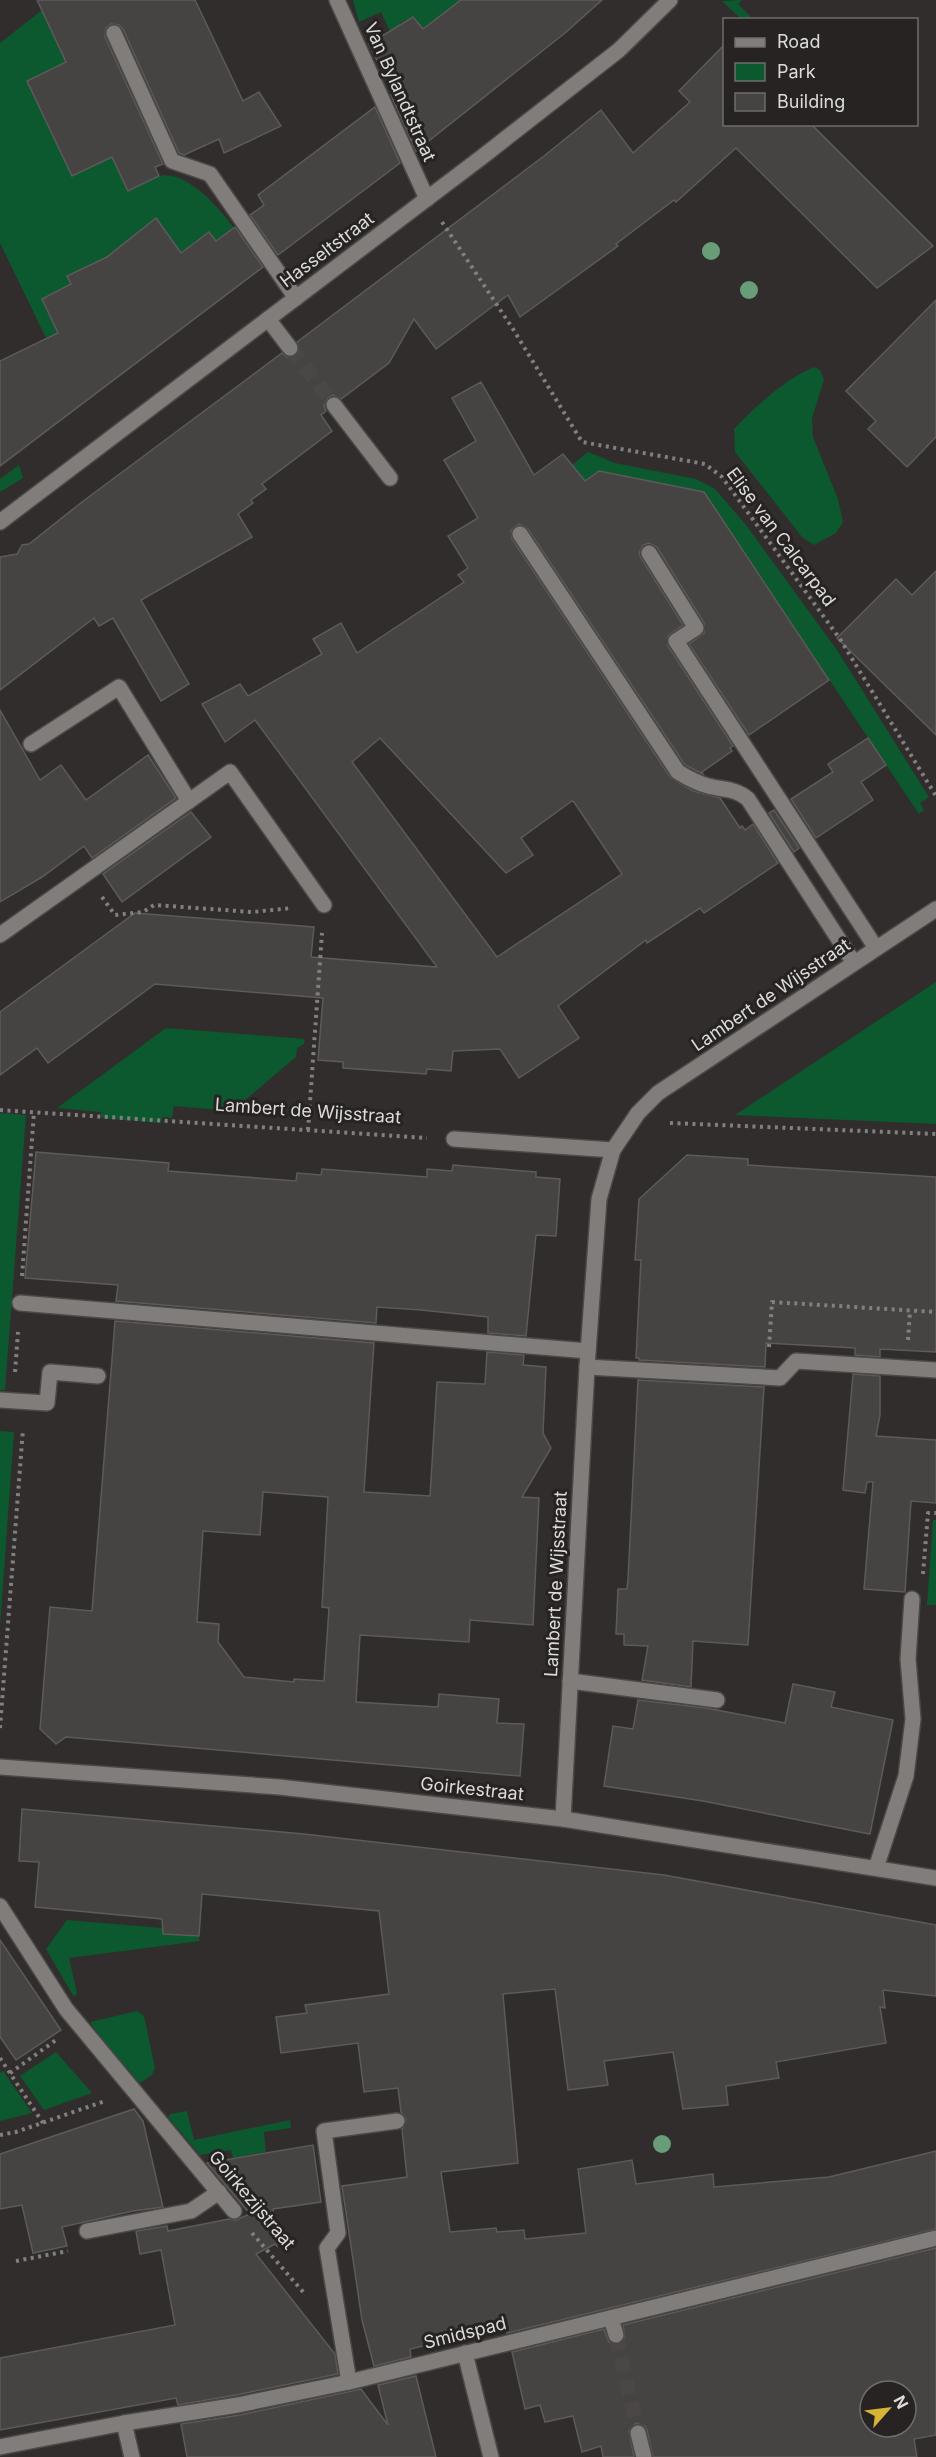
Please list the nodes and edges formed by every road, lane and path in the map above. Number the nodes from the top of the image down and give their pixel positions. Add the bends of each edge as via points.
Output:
1 (337, 0) edge
2 (670, 0) edge
3 (114, 33) dead end
4 (427, 199) junction
5 (296, 298) junction
6 (268, 319) junction
7 (290, 348) tunnel mouth
8 (334, 405) tunnel mouth
9 (390, 478) dead end
10 (0, 522) edge
11 (520, 534) dead end
12 (649, 553) dead end
13 (31, 744) dead end
14 (936, 796) edge
15 (189, 801) junction
16 (85, 875) junction
17 (324, 905) junction
18 (936, 909) edge
19 (0, 935) edge
20 (876, 948) junction
21 (854, 963) junction
22 (0, 1110) edge
23 (34, 1112) junction
24 (638, 1113) junction
25 (308, 1130) junction
26 (936, 1134) edge
27 (454, 1139) joint
28 (613, 1150) junction
29 (20, 1303) junction
30 (936, 1312) edge
31 (588, 1351) junction
32 (587, 1367) junction
33 (936, 1370) edge
34 (98, 1376) dead end
35 (768, 1376) junction
36 (12, 1401) edge
37 (936, 1513) edge
38 (923, 1579) dead end
39 (912, 1599) dead end
40 (570, 1681) junction
41 (717, 1700) dead end
42 (0, 1728) edge
43 (0, 1767) edge
44 (563, 1819) junction
45 (876, 1868) junction
46 (936, 1878) edge
47 (0, 1906) edge
48 (79, 2024) junction
49 (0, 2058) edge
50 (10, 2073) junction
51 (134, 2090) junction
52 (397, 2121) dead end
53 (43, 2123) junction
54 (0, 2135) edge
55 (219, 2192) junction
56 (234, 2211) joint
57 (87, 2231) joint
58 (936, 2238) edge
59 (16, 2261) dead end
60 (307, 2297) dead end
61 (611, 2318) junction
62 (616, 2335) tunnel mouth
63 (465, 2353) junction
64 (349, 2382) junction
65 (124, 2423) junction
66 (638, 2433) tunnel mouth
67 (0, 2447) edge
68 (132, 2457) edge
69 (491, 2457) edge
70 (644, 2457) edge

1 - 4 street, Van Bylandtstraat
2 - 4 street, Hasseltstraat via 619,50
3 - 5 street via 172,161 210,174
4 - 5 street, Hasseltstraat
4 - 14 path, Elise van Calcarpad via 582,442 705,464 722,477 840,639
5 - 6 street, Hasseltstraat
6 - 7 street
6 - 10 street, Hasseltstraat
8 - 9 street
11 - 21 street via 678,772 692,781 739,792 748,799
12 - 20 street via 696,628 676,641
13 - 15 street via 119,687
15 - 16 street
15 - 17 street via 230,772
16 - 17 path via 115,915 143,912 154,905 252,912
16 - 19 street
17 - 25 path
18 - 20 street, Lambert de Wijsstraat
20 - 21 street, Lambert de Wijsstraat
21 - 24 street, Lambert de Wijsstraat via 658,1094
22 - 23 path, Lambert de Wijsstraat
23 - 25 path, Lambert de Wijsstraat
23 - 29 path
24 - 26 path via 660,1123
24 - 28 street, Lambert de Wijsstraat
25 - 27 path, Lambert de Wijsstraat
27 - 28 street
28 - 31 street, Lambert de Wijsstraat via 599,1199
29 - 31 street
29 - 36 path
30 - 35 path via 772,1302
31 - 32 street, Lambert de Wijsstraat
32 - 35 street
32 - 40 street, Lambert de Wijsstraat
33 - 35 street via 796,1361 780,1377
34 - 36 street via 50,1372 47,1403
36 - 42 path
37 - 38 path via 928,1513
39 - 45 street via 908,1659 914,1719 906,1776
40 - 41 street
40 - 44 street, Lambert de Wijsstraat
43 - 44 street, Goirkestraat via 279,1787
44 - 45 street, Goirkestraat
45 - 46 street, Goirkestraat
47 - 48 street, Goirkezijstraat
48 - 50 path
48 - 51 street, Goirkezijstraat
49 - 50 path
50 - 53 path
51 - 53 path
51 - 55 street, Goirkezijstraat
52 - 64 street via 324,2131 338,2233 327,2248
53 - 54 path
55 - 56 street, Goirkezijstraat
55 - 57 street via 191,2211
56 - 60 path, Goirkezijstraat
57 - 59 path via 90,2247
58 - 61 street, Smidspad
61 - 62 street
61 - 63 street, Smidspad
63 - 64 street, Smidspad
63 - 69 street
64 - 65 street, Smidspad
65 - 67 street, Smidspad
65 - 68 street
66 - 70 street

